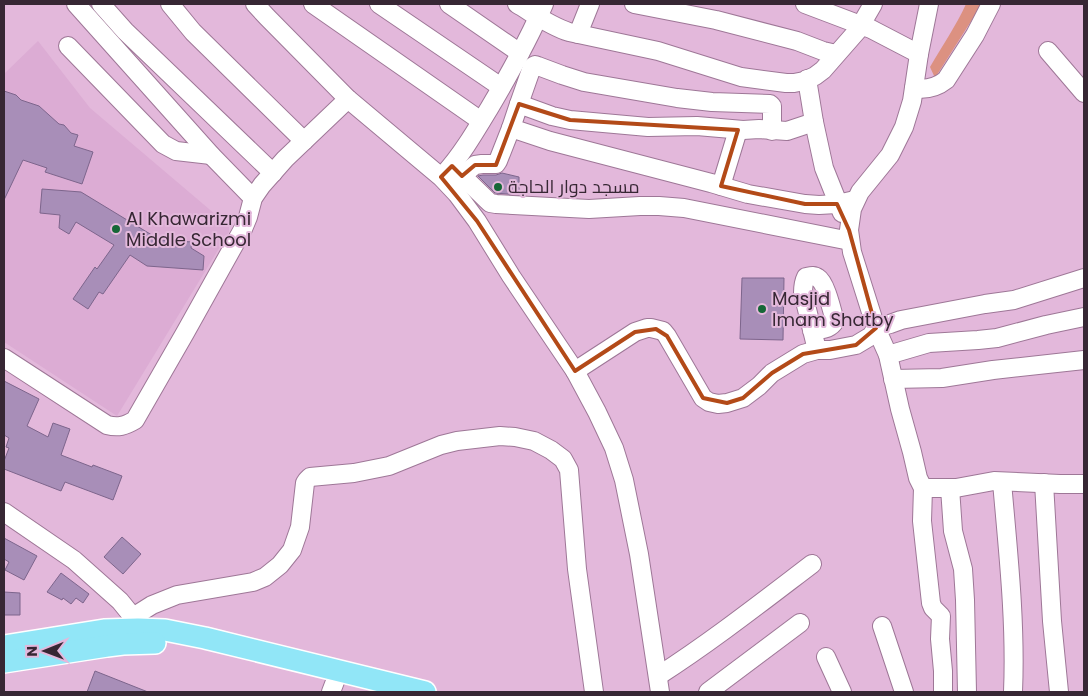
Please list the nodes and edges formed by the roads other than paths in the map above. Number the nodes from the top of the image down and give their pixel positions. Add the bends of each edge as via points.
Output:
1 (76, 4) edge
2 (101, 4) edge
3 (170, 4) edge
4 (255, 4) edge
5 (313, 4) edge
6 (378, 4) edge
7 (449, 4) edge
8 (517, 4) edge
9 (590, 4) edge
10 (634, 4) edge
11 (805, 4) edge
12 (873, 4) edge
13 (929, 4) edge
14 (991, 4) edge
15 (541, 10) edge
16 (861, 25) junction
17 (578, 34) junction
18 (68, 46) dead end
19 (1048, 51) dead end
20 (520, 53) junction
21 (836, 54) junction
22 (918, 54) junction
23 (807, 79) junction
24 (501, 87) junction
25 (1082, 87) edge
26 (914, 88) junction
27 (348, 99) junction
28 (519, 104) junction
29 (481, 121) junction
30 (814, 122) junction
31 (511, 128) junction
32 (738, 130) junction
33 (772, 131) junction
34 (304, 141) junction
35 (212, 156) junction
36 (272, 173) junction
37 (452, 173) junction
38 (721, 186) junction
39 (253, 198) junction
40 (855, 200) junction
41 (837, 204) junction
42 (849, 235) junction
43 (1084, 278) edge
44 (1084, 317) edge
45 (876, 328) junction
46 (812, 331) dead end
47 (817, 350) junction
48 (888, 355) junction
49 (4, 358) edge
50 (1084, 360) edge
51 (575, 371) junction
52 (893, 379) junction
53 (1002, 482) junction
54 (1044, 483) junction
55 (1084, 484) edge
56 (924, 488) junction
57 (950, 488) junction
58 (4, 512) edge
59 (812, 564) dead end
60 (800, 623) dead end
61 (882, 626) dead end
62 (136, 630) junction
63 (4, 646) edge
64 (826, 658) dead end
65 (4, 662) edge
66 (335, 682) edge
67 (659, 684) edge
68 (381, 692) edge
69 (425, 692) edge
70 (594, 692) edge
71 (708, 692) edge
72 (842, 692) edge
73 (904, 692) edge
74 (943, 692) edge
75 (967, 692) edge
76 (1013, 692) edge
77 (1059, 692) edge

1 - 35 street
2 - 36 street
3 - 34 street via 199,38
4 - 27 street
5 - 29 street
6 - 24 street
7 - 20 street
8 - 15 street
9 - 17 street
10 - 21 street via 750,28
11 - 16 street
12 - 16 street
13 - 22 street
14 - 26 street via 946,80 931,88
15 - 17 street via 561,30
15 - 20 street
16 - 21 street
16 - 22 street
17 - 23 street via 658,51 741,77 786,84
18 - 35 street via 163,144 176,150
19 - 25 street
20 - 24 street
21 - 23 street via 823,70
22 - 26 street
23 - 30 street
24 - 29 street
26 - 40 street via 909,114 898,141
27 - 34 street
27 - 37 street
28 - 31 street
28 - 32 street via 570,120
28 - 33 street via 532,67 538,66 584,82 677,98 770,104
29 - 37 street
30 - 33 street via 787,131
30 - 41 street via 824,168
31 - 37 street via 496,164 475,165
31 - 38 street
32 - 33 street
32 - 38 street
34 - 36 street
35 - 39 street
36 - 39 street
37 - 42 street via 496,204 589,209 684,208
37 - 51 street via 457,194
38 - 41 street via 804,204
39 - 49 street via 243,229 135,420 114,427 107,424
40 - 41 street
40 - 42 street
41 - 42 street
42 - 45 street
43 - 45 street via 1014,300
44 - 48 street via 998,338 929,343
45 - 47 street via 871,336 856,345
45 - 48 street
46 - 47 street
47 - 51 street via 803,354 772,373 743,398 718,404 703,398 667,336 656,329 635,332
48 - 52 street
50 - 52 street via 942,378
51 - 67 street via 614,448 624,480
52 - 56 street via 918,478
53 - 54 street
53 - 57 street
53 - 76 street via 1009,564
54 - 55 street
54 - 77 street
56 - 57 street
56 - 74 street via 922,521 931,603 941,616
57 - 75 street via 953,531 963,570
58 - 62 street via 74,560 120,601
59 - 67 street via 682,661
60 - 71 street
61 - 73 street
62 - 63 main road via 104,630
62 - 65 main road via 107,646
62 - 66 main road via 185,633
62 - 70 street via 152,605 177,596 253,582 280,566 292,550 298,534 306,483 310,477 389,466 458,441 515,437 534,441 551,450 563,459 569,470 577,568
64 - 72 street
66 - 68 main road
66 - 69 main road

